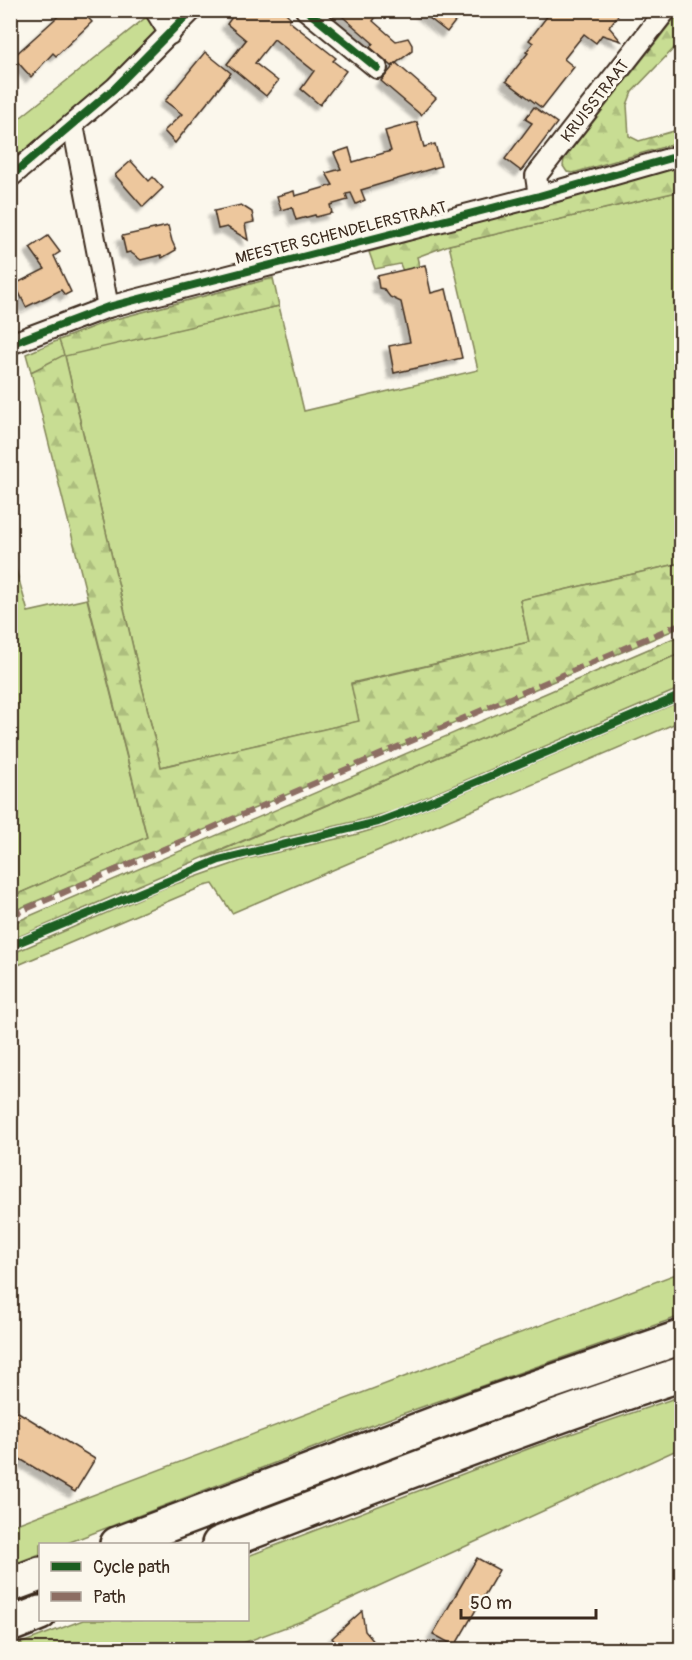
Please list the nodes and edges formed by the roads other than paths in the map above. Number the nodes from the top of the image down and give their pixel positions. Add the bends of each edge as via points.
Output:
1 (154, 10) edge
2 (192, 10) edge
3 (306, 10) edge
4 (666, 10) edge
5 (170, 34) junction
6 (377, 68) dead end
7 (74, 125) junction
8 (681, 155) edge
9 (10, 177) edge
10 (539, 196) junction
11 (108, 307) junction
12 (10, 344) edge
13 (681, 1337) edge
14 (681, 1374) edge
15 (122, 1543) edge
16 (224, 1543) edge
17 (39, 1574) edge
18 (10, 1585) edge
19 (39, 1613) edge
20 (10, 1625) edge

1 - 5 street
2 - 5 street
3 - 6 street
4 - 10 street, KRUISSTRAAT via 536,176
5 - 7 street
7 - 9 street
7 - 11 street
8 - 10 street, MEESTER SCHENDELERSTRAAT
10 - 11 street, MEESTER SCHENDELERSTRAAT
11 - 12 street, MEESTER SCHENDELERSTRAAT
13 - 15 highway via 479,1407
14 - 16 highway
17 - 18 highway
19 - 20 highway

